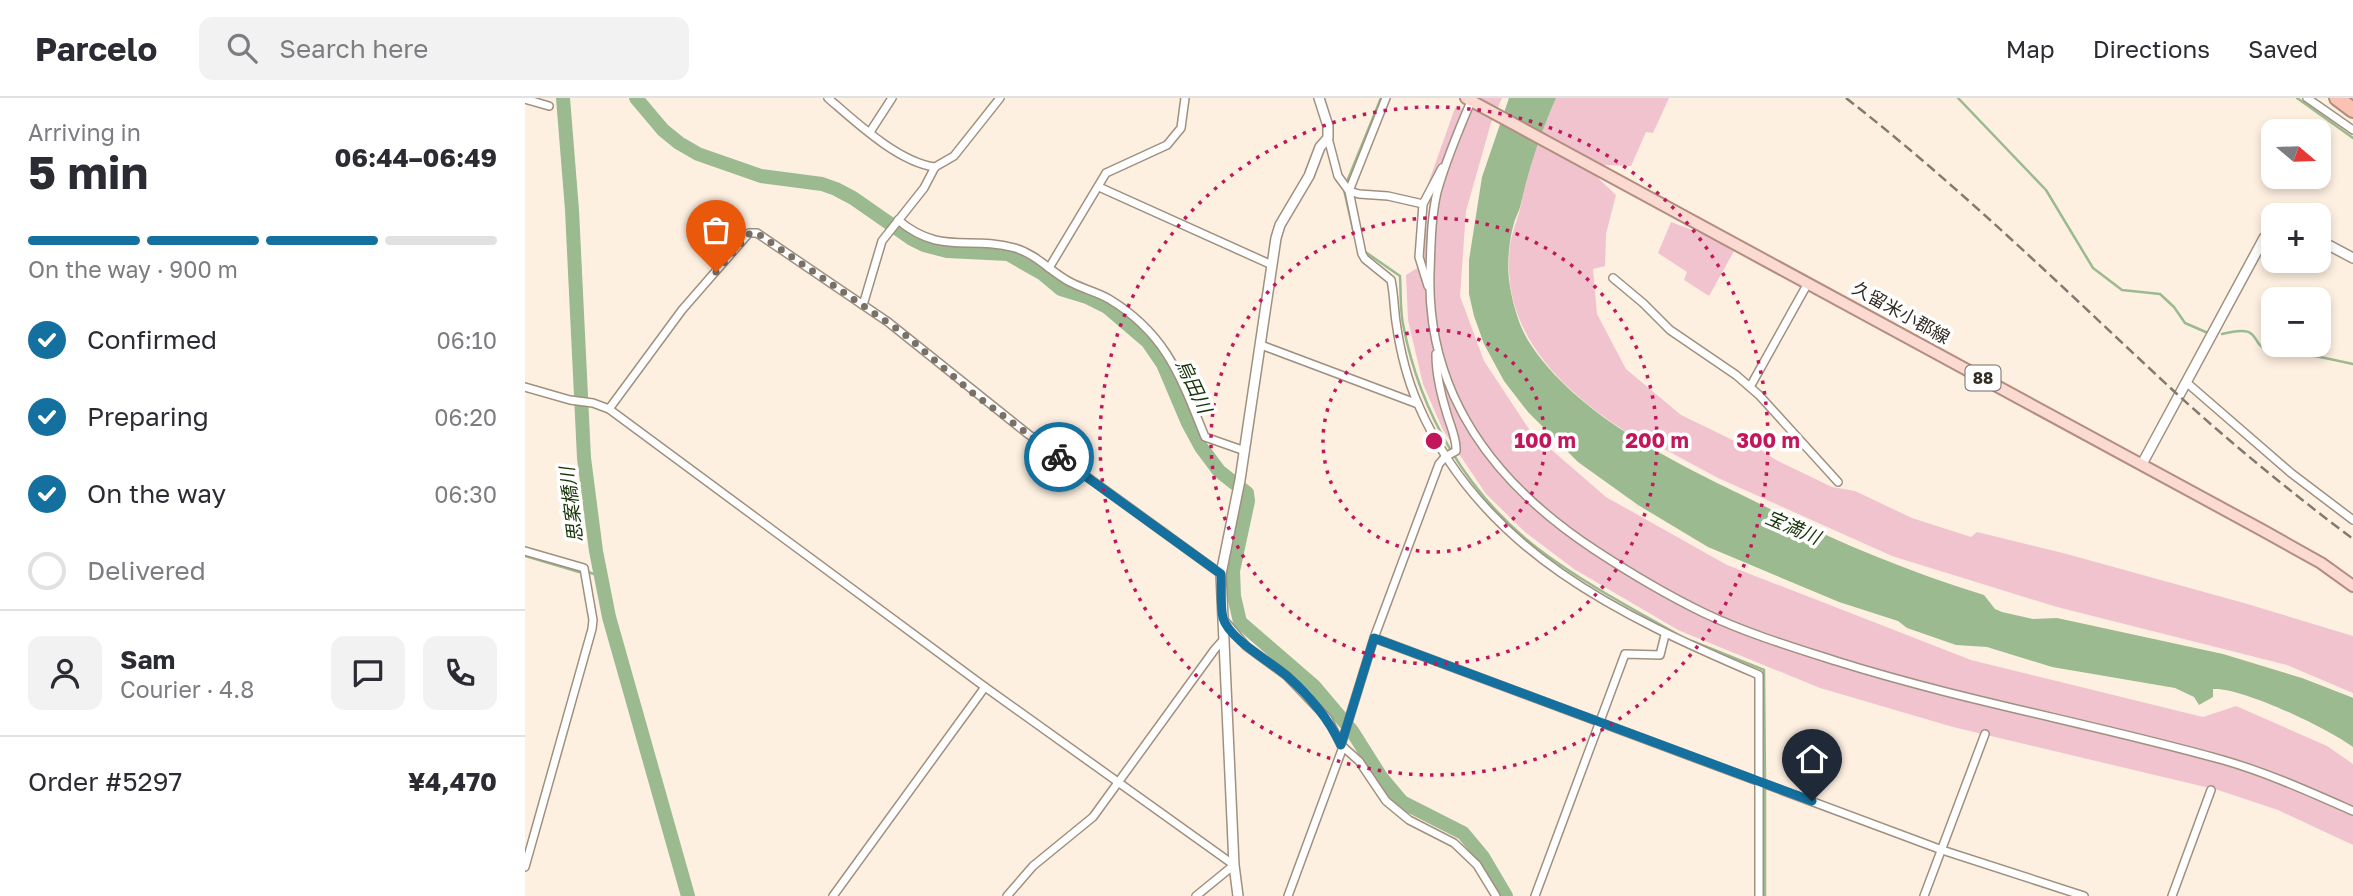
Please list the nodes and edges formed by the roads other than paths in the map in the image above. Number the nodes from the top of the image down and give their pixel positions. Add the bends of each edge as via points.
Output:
1 (828, 98) edge
2 (892, 98) edge
3 (1000, 98) edge
4 (1185, 98) edge
5 (1319, 98) edge
6 (1386, 98) edge
7 (2307, 98) edge
8 (2337, 98) edge
9 (525, 99) edge
10 (1471, 100) edge
11 (549, 106) dead end
12 (2353, 110) edge
13 (2353, 130) edge
14 (870, 132) junction
15 (1328, 138) junction
16 (1446, 162) junction
17 (935, 167) junction
18 (1099, 187) junction
19 (1349, 191) junction
20 (1423, 204) junction
21 (897, 221) junction
22 (2261, 244) edge
23 (2331, 246) edge
24 (2353, 258) edge
25 (1272, 265) junction
26 (1049, 268) junction
27 (1613, 278) dead end
28 (1808, 283) junction
29 (1429, 288) junction
30 (863, 305) junction
31 (1436, 344) junction
32 (1261, 345) junction
33 (2186, 382) junction
34 (525, 387) edge
35 (1750, 387) junction
36 (1418, 404) junction
37 (609, 409) junction
38 (1245, 451) junction
39 (1445, 457) junction
40 (2142, 464) junction
41 (1837, 482) dead end
42 (2353, 520) edge
43 (525, 551) edge
44 (1221, 574) junction
45 (2353, 586) edge
46 (1223, 620) junction
47 (1665, 635) junction
48 (1374, 638) junction
49 (1224, 639) junction
50 (985, 687) junction
51 (1599, 722) junction
52 (1985, 734) dead end
53 (1342, 746) junction
54 (1117, 782) junction
55 (1761, 782) junction
56 (2211, 790) dead end
57 (2353, 811) edge
58 (1942, 849) junction
59 (1234, 864) junction
60 (525, 867) edge
61 (833, 896) edge
62 (1007, 896) edge
63 (1196, 896) edge
64 (1237, 896) edge
65 (1288, 896) edge
66 (1496, 896) edge
67 (1535, 896) edge
68 (1759, 896) edge
69 (1924, 896) edge
70 (2084, 896) edge
71 (2172, 896) edge

1 - 14 street
2 - 14 street
3 - 17 street via 954,156
4 - 18 street via 1181,128 1167,145 1106,173
5 - 15 street
6 - 19 street
7 - 13 street
8 - 12 highway
9 - 11 street
10 - 16 street
10 - 28 main road, 久留米小郡線 / 88
14 - 17 street via 900,153
15 - 19 street via 1338,176
15 - 25 street via 1319,147 1302,190 1280,225
16 - 20 street
16 - 29 street via 1431,223
17 - 21 street
18 - 25 street
18 - 26 street
19 - 20 street
19 - 36 street via 1362,254 1391,280 1402,354
20 - 29 street via 1419,257
21 - 26 street via 914,233 948,244 1016,248
21 - 30 street via 878,250
22 - 33 street
23 - 24 street
25 - 32 street
26 - 38 street via 1111,300 1139,321 1160,342 1179,373 1205,437
27 - 35 street via 1670,330
28 - 35 street
28 - 40 main road, 久留米小郡線 / 88
29 - 31 street
30 - 37 street via 753,232 682,310
30 - 44 street via 974,394
31 - 39 street via 1445,410 1457,444 1456,451
31 - 57 street via 1463,416 1517,489 1588,546 1705,614 1868,671 2224,760
32 - 36 street
32 - 38 street
33 - 40 street
33 - 42 street
34 - 37 street
35 - 41 street
36 - 39 street
37 - 50 street
38 - 44 street
39 - 47 street via 1481,505 1536,555
39 - 48 street
40 - 45 main road, 久留米小郡線 / 88 via 2321,563
43 - 60 street via 584,568 593,620
44 - 46 street
46 - 49 street
46 - 53 street via 1246,646 1304,693 1328,719
47 - 51 street via 1660,655 1625,654
47 - 55 street via 1759,675
48 - 51 street
48 - 53 street
49 - 54 street
49 - 59 street
50 - 54 street
50 - 61 street
51 - 55 street
51 - 67 street
52 - 58 street
53 - 65 street
53 - 66 street via 1359,761 1393,808 1466,854
54 - 59 street
54 - 62 street via 1093,817 1033,866
55 - 58 street
55 - 68 street
56 - 71 street
58 - 69 street
58 - 70 street
59 - 63 street
59 - 64 street

